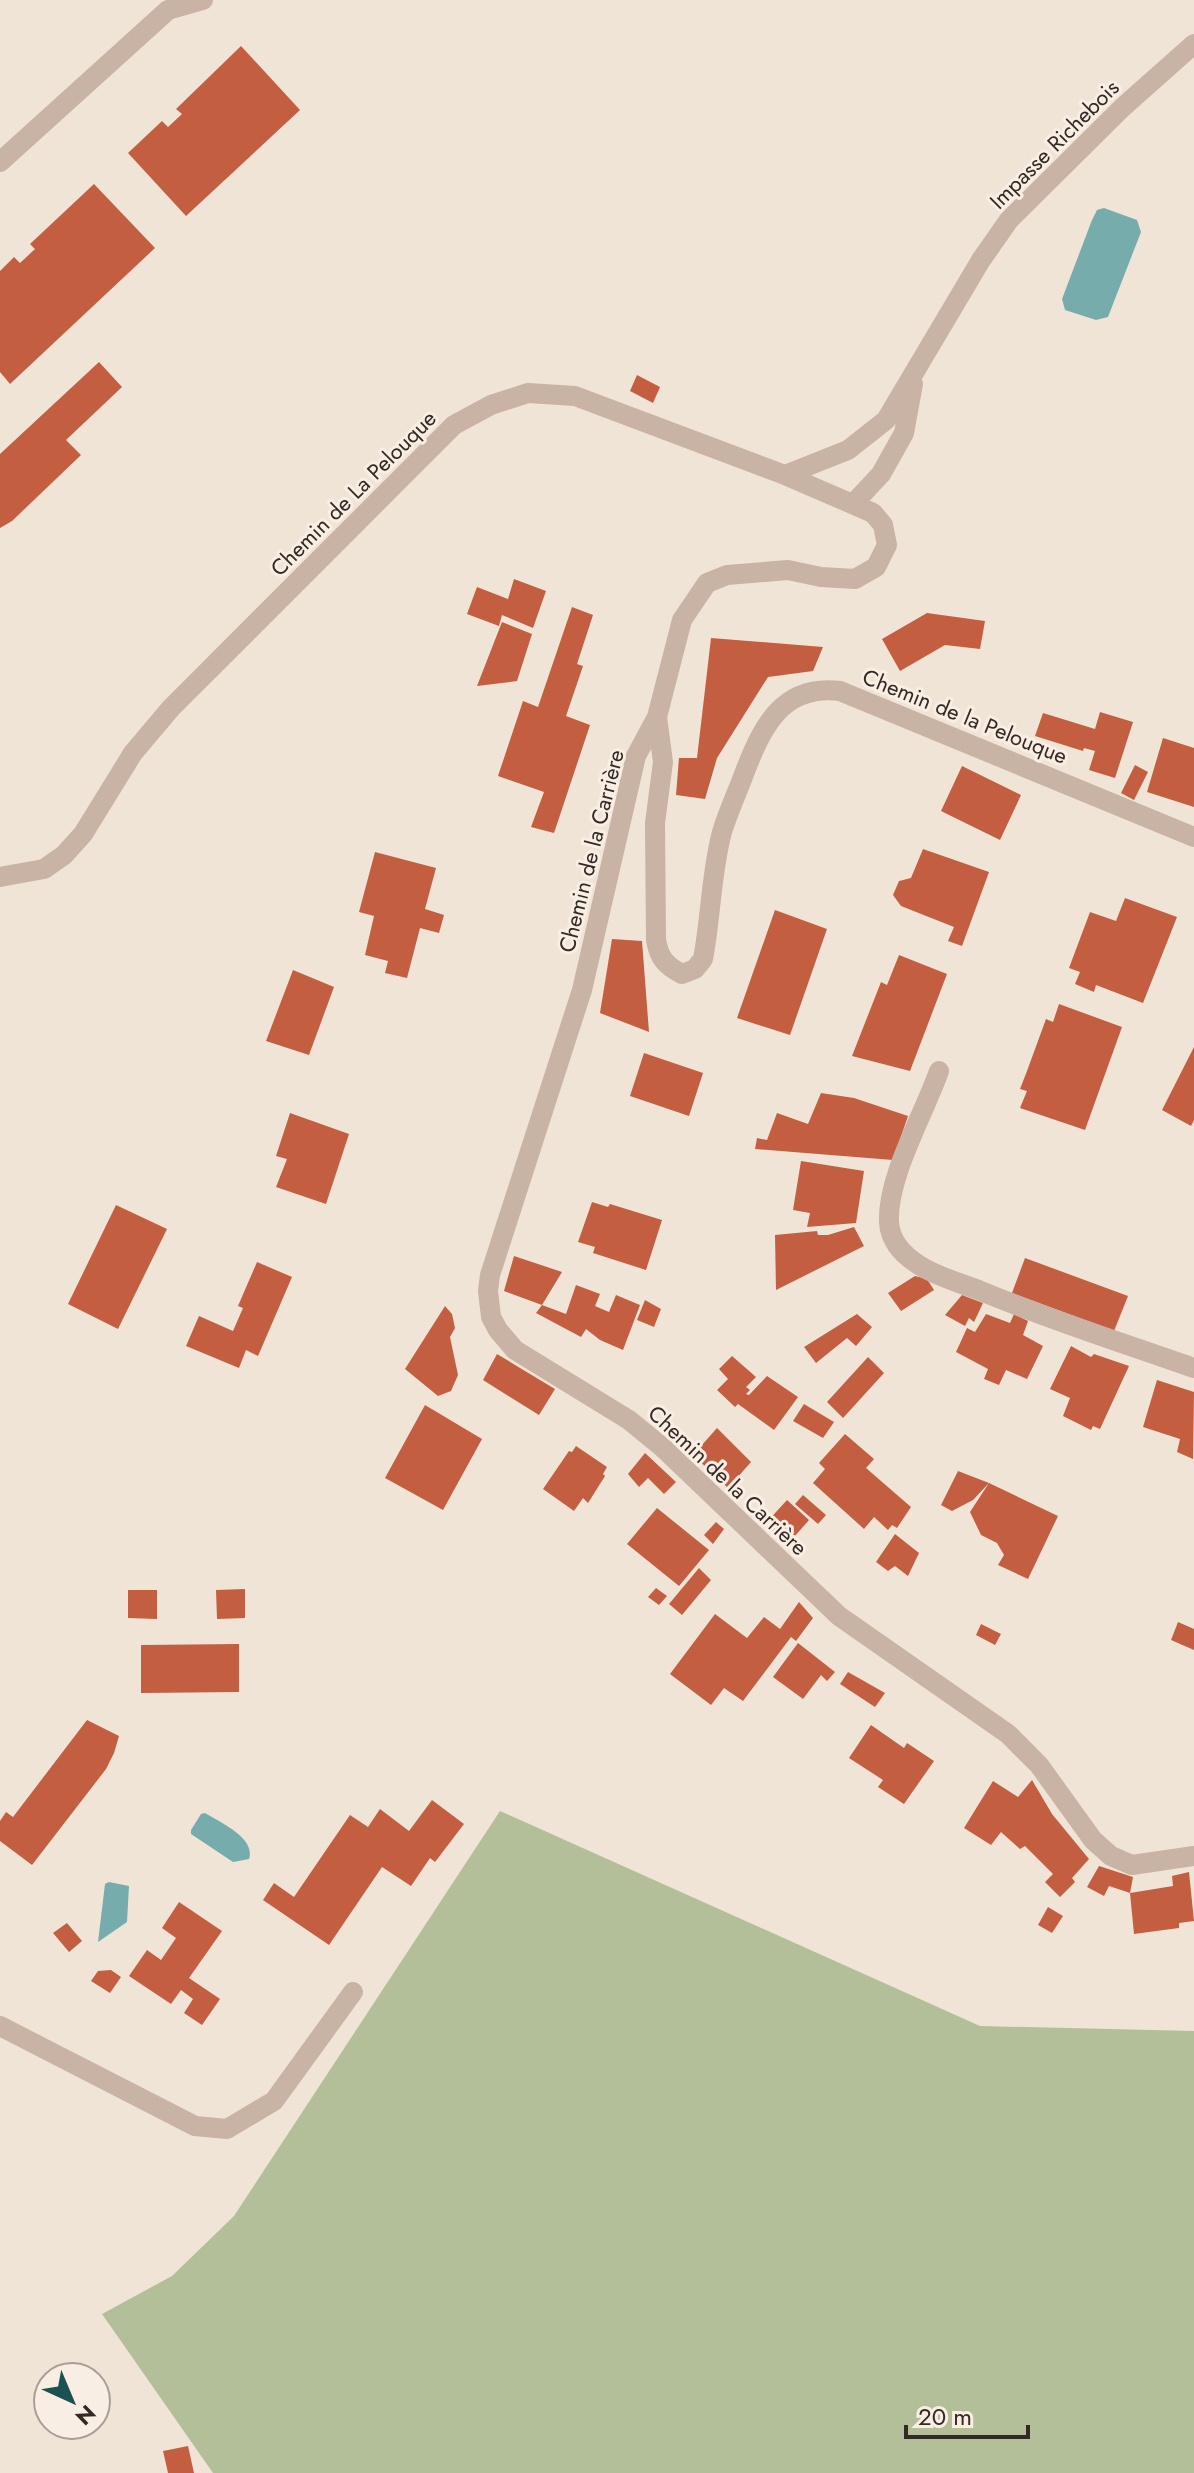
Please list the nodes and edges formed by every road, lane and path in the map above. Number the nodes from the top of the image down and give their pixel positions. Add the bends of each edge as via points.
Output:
1 (203, 0) edge
2 (1194, 44) edge
3 (0, 162) edge
4 (915, 372) junction
5 (785, 475) junction
6 (853, 504) junction
7 (876, 567) joint
8 (657, 717) junction
9 (1194, 837) edge
10 (0, 877) edge
11 (939, 1071) dead end
12 (1194, 1368) edge
13 (1194, 1856) edge
14 (353, 1992) dead end
15 (0, 2026) edge

1 - 3 street via 168,10
2 - 4 street, Impasse Richebois via 1009,220
4 - 5 street, Impasse Richebois via 876,428 848,450
4 - 6 street, Impasse Richebois via 904,433 881,474
5 - 6 street, Chemin de La Pelouque
5 - 10 street, Chemin de La Pelouque via 575,396 528,393 491,405 454,425 171,708 133,753 64,855 44,869
6 - 7 street, Chemin de La Pelouque via 873,513 883,525 887,545
7 - 8 street, Chemin de la Pelouque via 855,579 788,570 727,575 707,583 682,620
8 - 9 street, Chemin de la Pelouque via 663,762 655,823 656,940 658,954 682,974 703,959 723,831 752,753 777,710 807,692 840,691
8 - 13 street, Chemin de la Carrière via 636,756 582,990 490,1275 491,1317 515,1350 629,1420 662,1447 839,1616 1008,1734 1111,1856 1132,1865
11 - 12 street via 891,1202 893,1239 904,1253 921,1266 1009,1303
14 - 15 street via 274,2101 227,2129 195,2126

